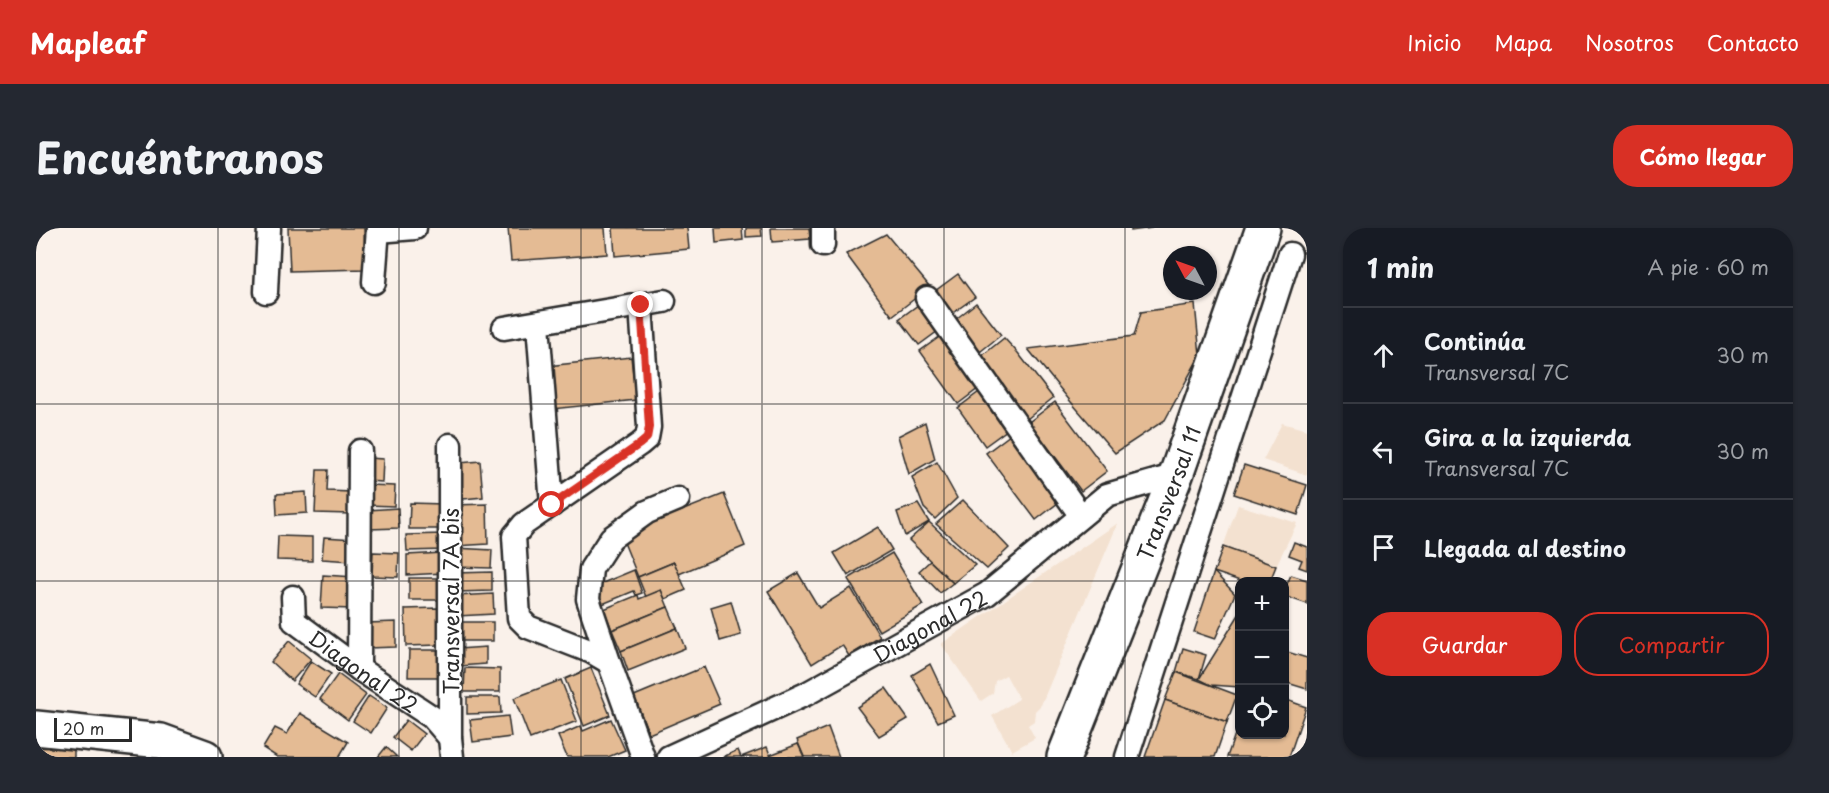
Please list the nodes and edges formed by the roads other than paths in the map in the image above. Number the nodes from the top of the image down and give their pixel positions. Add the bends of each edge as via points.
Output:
1 (269, 228) edge
2 (415, 228) edge
3 (378, 229) edge
4 (1261, 235) edge
5 (1298, 258) edge
6 (374, 282) dead end
7 (266, 292) dead end
8 (927, 298) dead end
9 (664, 301) dead end
10 (641, 305) junction
11 (538, 324) junction
12 (504, 328) dead end
13 (450, 445) dead end
14 (360, 451) dead end
15 (1176, 475) junction
16 (678, 498) dead end
17 (552, 505) junction
18 (1081, 516) junction
19 (293, 597) dead end
20 (609, 662) junction
21 (359, 669) junction
22 (36, 728) edge
23 (451, 748) edge
24 (1068, 756) edge
25 (205, 757) edge
26 (644, 757) edge
27 (669, 757) edge
28 (1127, 757) edge

1 - 7 street
2 - 3 street
3 - 6 street
4 - 5 street
4 - 15 street, Transversal 11
5 - 28 street
8 - 18 street
9 - 10 street
10 - 11 street
10 - 17 street via 647,438
11 - 12 street
11 - 17 street
13 - 23 street, Transversal 7A bis
14 - 21 street
15 - 18 street, Diagonal 22 via 1107,495
15 - 24 street, Transversal 11
16 - 20 street via 647,512 611,538 591,569 588,599
17 - 20 street via 514,536 519,618 528,627
18 - 27 street, Diagonal 22 via 987,594 806,694
19 - 21 street, Diagonal 22 via 294,621
20 - 26 street
21 - 23 street, Diagonal 22 via 432,717
22 - 25 street via 161,741

